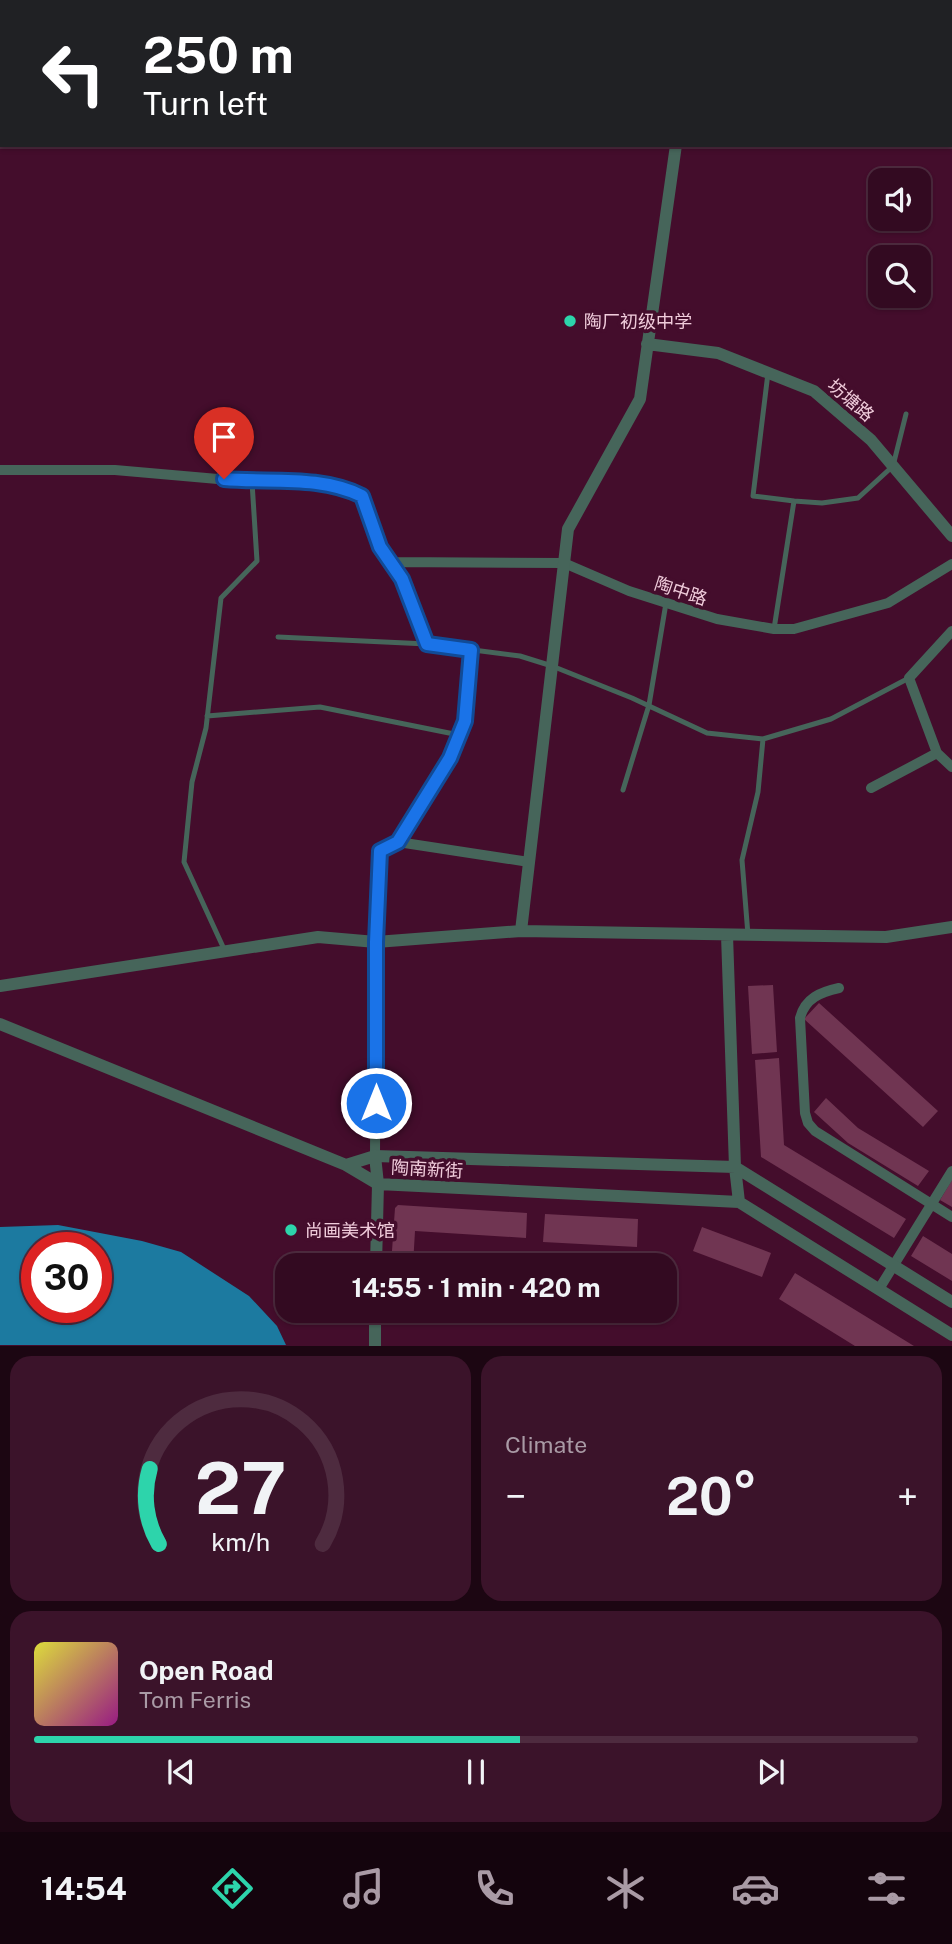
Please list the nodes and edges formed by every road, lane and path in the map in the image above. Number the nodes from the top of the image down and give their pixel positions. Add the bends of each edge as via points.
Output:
1 (676, 147) edge
2 (648, 344) junction
3 (768, 373) junction
4 (906, 414) dead end
5 (893, 466) junction
6 (0, 470) edge
7 (252, 482) junction
8 (794, 501) junction
9 (952, 536) edge
10 (390, 562) junction
11 (564, 563) junction
12 (952, 565) edge
13 (666, 603) junction
14 (774, 629) junction
15 (952, 631) edge
16 (278, 637) dead end
17 (427, 644) junction
18 (471, 650) junction
19 (552, 666) junction
20 (909, 678) junction
21 (649, 705) junction
22 (207, 716) junction
23 (459, 735) junction
24 (762, 739) junction
25 (937, 753) junction
26 (952, 766) edge
27 (871, 788) dead end
28 (623, 790) dead end
29 (398, 842) junction
30 (529, 862) junction
31 (952, 927) edge
32 (521, 931) junction
33 (727, 935) junction
34 (748, 935) junction
35 (376, 942) junction
36 (225, 951) junction
37 (0, 986) edge
38 (839, 988) dead end
39 (0, 1024) edge
40 (375, 1156) junction
41 (346, 1165) junction
42 (735, 1167) junction
43 (952, 1171) edge
44 (378, 1184) junction
45 (739, 1202) junction
46 (931, 1203) junction
47 (952, 1217) edge
48 (376, 1253) edge
49 (893, 1266) junction
50 (879, 1289) junction
51 (952, 1302) edge
52 (375, 1323) edge
53 (952, 1335) edge
54 (375, 1346) edge

1 - 2 street
2 - 3 street, 坊塘路 via 718,353
2 - 11 street via 640,399 568,529
3 - 5 street, 坊塘路 via 814,391 871,440
3 - 8 lane via 753,496
4 - 5 lane
5 - 8 lane via 858,498
5 - 9 street, 坊塘路
6 - 7 street via 115,470
7 - 10 street via 309,481 362,496
7 - 22 lane via 257,561 221,598
8 - 14 lane
10 - 11 street, 陶中路
10 - 17 street via 402,579
11 - 13 street, 陶中路
11 - 19 street
12 - 14 street, 陶中路 via 888,603 794,629
13 - 14 street, 陶中路
13 - 21 lane
15 - 20 street
16 - 17 lane
17 - 18 lane
18 - 19 lane via 520,656
18 - 23 lane via 465,721
19 - 21 lane
19 - 30 street
20 - 24 lane via 831,719
20 - 25 street
21 - 24 lane via 707,733
21 - 28 lane
22 - 23 lane via 320,707
22 - 36 lane via 192,782 184,862
23 - 29 lane via 450,758
24 - 34 lane via 758,792 742,860
25 - 26 street
25 - 27 street
29 - 30 street
29 - 35 street via 380,851
30 - 32 street
31 - 34 street via 886,937
32 - 33 street
32 - 35 street
33 - 34 street
33 - 42 street
35 - 36 street via 318,937
35 - 40 street
36 - 37 street
38 - 46 street via 815,996 800,1018 808,1123
39 - 41 street
40 - 41 street, 陶南新街
40 - 42 street, 陶南新街
40 - 44 street
41 - 44 street, 陶南新街
42 - 45 street
42 - 49 street
43 - 46 street
44 - 45 street, 陶南新街
44 - 48 street
45 - 50 street, 陶南新街
46 - 47 street
46 - 49 street
49 - 50 street
49 - 51 street
50 - 53 street, 陶南新街
52 - 54 street

